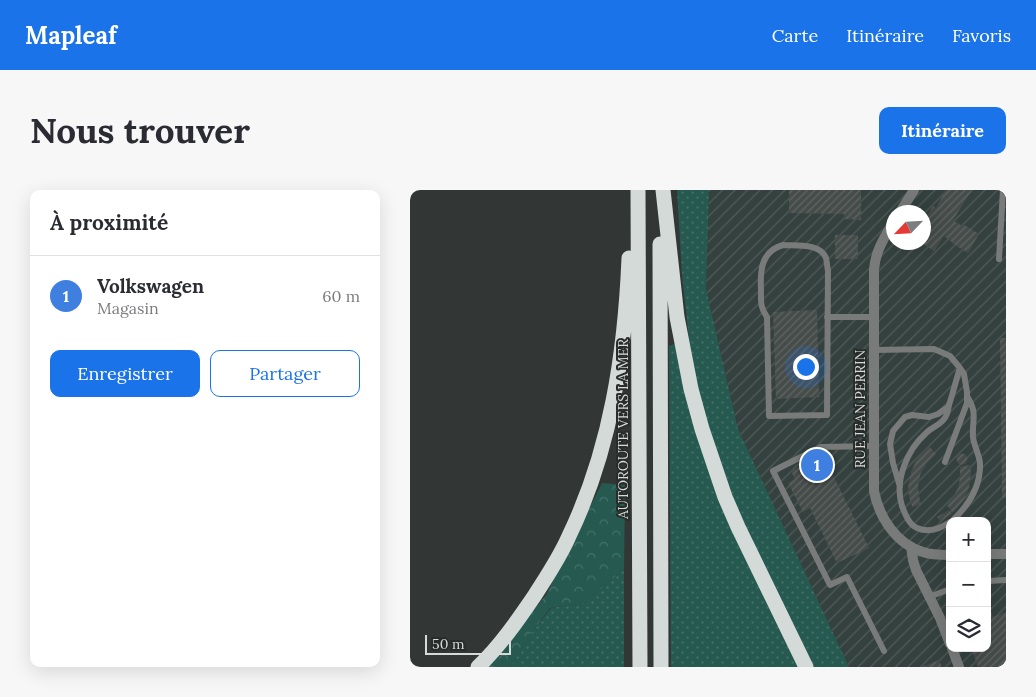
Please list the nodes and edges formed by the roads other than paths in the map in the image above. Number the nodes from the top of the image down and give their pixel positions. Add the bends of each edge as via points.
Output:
1 (638, 190) edge
2 (661, 190) edge
3 (914, 190) edge
4 (1003, 190) edge
5 (904, 205) edge
6 (886, 236) edge
7 (638, 239) junction
8 (999, 259) dead end
9 (828, 316) junction
10 (874, 317) junction
11 (874, 350) junction
12 (960, 368) junction
13 (967, 396) junction
14 (948, 407) junction
15 (874, 446) junction
16 (945, 462) dead end
17 (900, 488) junction
18 (956, 517) edge
19 (946, 524) edge
20 (911, 547) junction
21 (946, 554) edge
22 (991, 554) edge
23 (1006, 554) edge
24 (1006, 580) edge
25 (991, 581) edge
26 (946, 591) edge
27 (930, 597) junction
28 (946, 634) edge
29 (884, 651) dead end
30 (953, 652) edge
31 (478, 667) edge
32 (640, 667) edge
33 (661, 667) edge
34 (806, 667) edge
35 (959, 667) edge

1 - 7 highway, AUTOROUTE VERS LA MER
2 - 33 highway
2 - 34 highway via 677,317 702,429 734,519
3 - 5 street
4 - 8 lane
6 - 10 street, RUE JEAN PERRIN via 874,262
7 - 31 highway via 629,257 613,404 584,502 569,538 539,589
7 - 32 highway, AUTOROUTE VERS LA MER
9 - 9 lane via 828,270 824,255 810,246 784,245 771,251 760,272 761,308 767,316 769,416 827,415
9 - 10 lane
10 - 11 street, RUE JEAN PERRIN
11 - 12 lane via 934,349 950,356
11 - 15 street, RUE JEAN PERRIN
12 - 13 lane
12 - 14 lane
13 - 16 lane
13 - 18 lane via 975,415 974,439 980,465 973,494
14 - 17 lane via 943,422 926,433 912,449
14 - 17 lane via 938,414 905,417 892,431 890,444
15 - 20 street, RUE JEAN PERRIN via 874,491 880,511 894,533
15 - 29 lane via 821,447 773,471 830,585 847,577
17 - 19 lane via 902,506 912,525 927,530
20 - 21 street, RUE JEAN PERRIN via 931,554
20 - 27 street via 914,565
22 - 23 street
24 - 25 lane
26 - 27 lane
27 - 28 street
30 - 35 street

